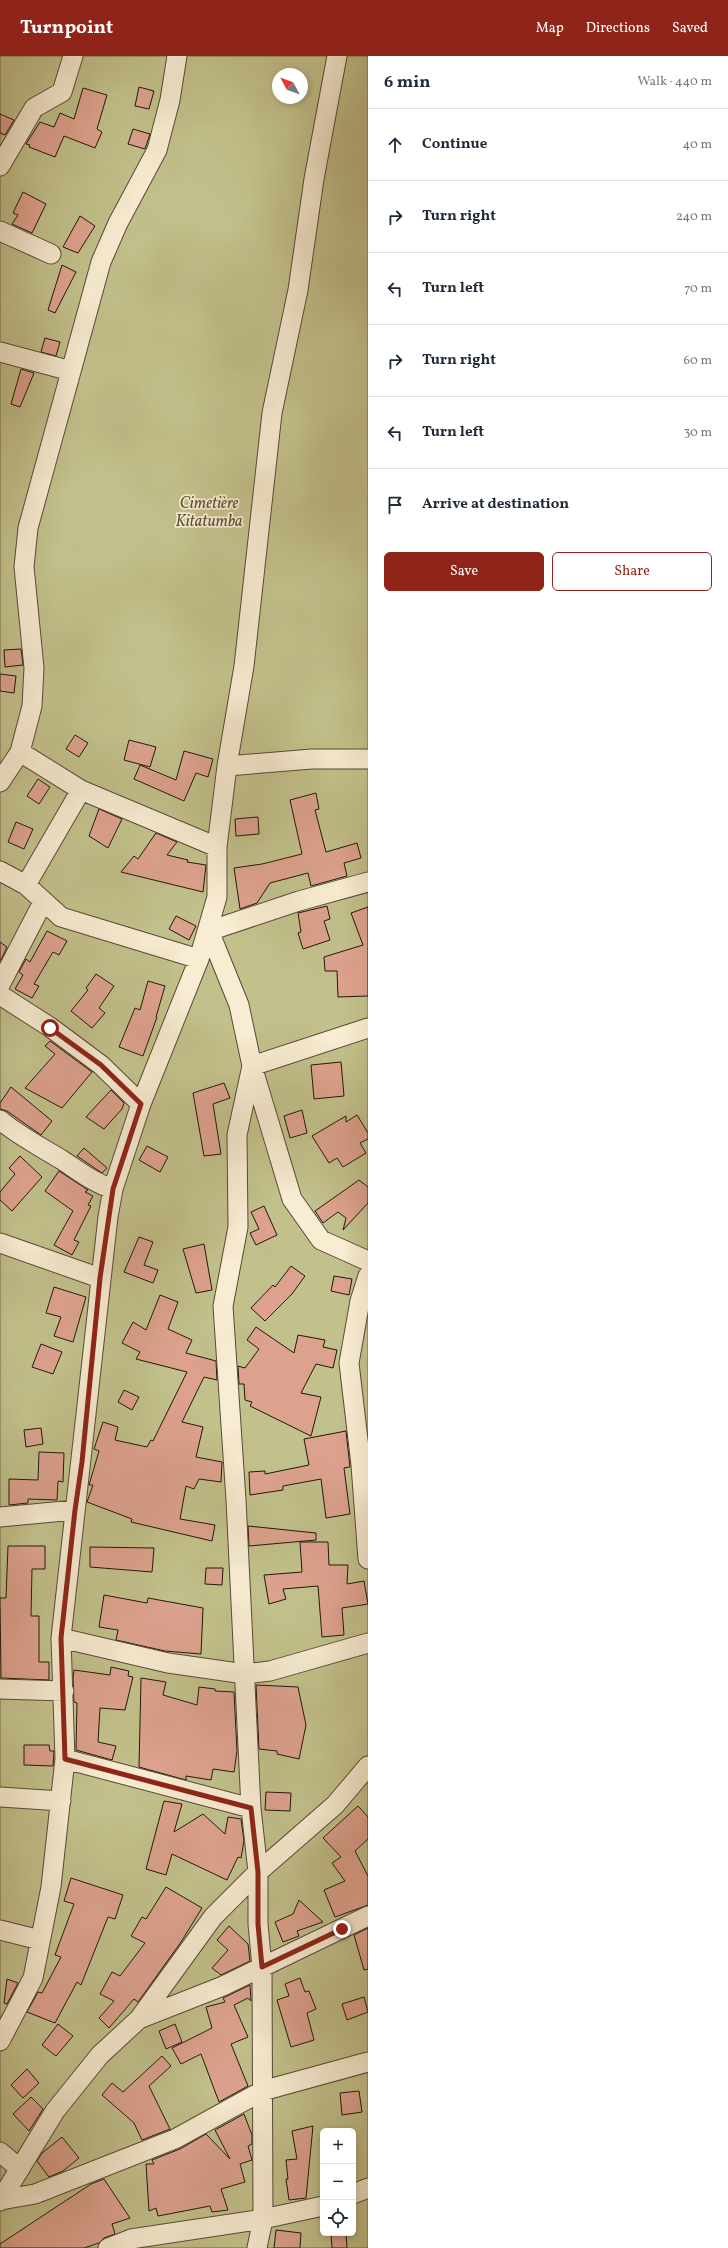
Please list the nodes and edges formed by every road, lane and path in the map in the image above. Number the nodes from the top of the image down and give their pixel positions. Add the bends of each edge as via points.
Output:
1 (73, 56) edge
2 (177, 56) edge
3 (337, 56) edge
4 (0, 166) edge
5 (0, 231) edge
6 (51, 254) dead end
7 (0, 352) edge
8 (71, 371) junction
9 (20, 752) junction
10 (368, 758) edge
11 (227, 766) junction
12 (0, 782) edge
13 (81, 790) junction
14 (217, 847) junction
15 (0, 871) edge
16 (368, 882) edge
17 (26, 885) junction
18 (43, 902) junction
19 (209, 930) junction
20 (199, 959) junction
21 (0, 985) edge
22 (0, 995) edge
23 (368, 1028) edge
24 (252, 1066) junction
25 (141, 1104) junction
26 (0, 1120) edge
27 (113, 1189) junction
28 (0, 1243) edge
29 (368, 1261) edge
30 (368, 1276) edge
31 (100, 1278) junction
32 (75, 1510) junction
33 (0, 1517) edge
34 (368, 1559) edge
35 (61, 1638) junction
36 (368, 1643) edge
37 (245, 1674) junction
38 (0, 1689) edge
39 (64, 1691) junction
40 (65, 1759) junction
41 (368, 1766) edge
42 (368, 1787) edge
43 (0, 1797) edge
44 (61, 1801) junction
45 (335, 1805) junction
46 (251, 1808) junction
47 (258, 1872) junction
48 (368, 1916) edge
49 (0, 1930) edge
50 (40, 1940) junction
51 (262, 1967) junction
52 (139, 2019) junction
53 (0, 2041) edge
54 (368, 2062) edge
55 (262, 2091) junction
56 (0, 2152) edge
57 (20, 2169) junction
58 (368, 2188) edge
59 (356, 2193) edge
60 (0, 2200) edge
61 (320, 2207) edge
62 (263, 2219) junction
63 (108, 2248) edge
64 (257, 2248) edge

1 - 4 street via 62,92 34,108
2 - 8 street via 170,100 157,150 118,223 101,262
3 - 11 street via 314,179 298,290 272,413 244,666
5 - 6 street
7 - 8 street
8 - 9 street via 28,528 24,567 34,668 32,706
9 - 12 street
9 - 13 street
10 - 11 street via 312,759
11 - 14 street
13 - 14 street
13 - 17 street
14 - 19 street via 217,897
15 - 17 street
16 - 19 street
17 - 18 street
18 - 20 street via 61,917
18 - 21 street
19 - 20 street
19 - 24 street via 238,1005
20 - 25 street
22 - 25 street via 101,1065
23 - 24 street
24 - 29 street via 292,1199 321,1240
24 - 37 street via 237,1135 238,1227 223,1306
25 - 27 street
26 - 27 street via 19,1136 98,1184
27 - 31 street
28 - 31 street
30 - 34 street via 360,1301 349,1364 361,1465
31 - 32 street
32 - 33 street
32 - 35 street
35 - 37 street via 168,1663
35 - 39 street
36 - 37 street via 270,1671
37 - 46 street
38 - 39 street
39 - 40 street
40 - 44 street
40 - 46 street
41 - 45 street
42 - 45 street
43 - 44 street
44 - 50 street via 51,1887
45 - 47 street
46 - 47 street
47 - 51 street via 258,1924
47 - 52 street via 213,1917
48 - 51 street
49 - 50 street
50 - 53 street via 33,1978
51 - 52 street via 223,1986
51 - 55 street
52 - 57 street via 95,2061 55,2111
54 - 55 street
55 - 60 street via 175,2139 35,2194
55 - 62 street
56 - 57 street
57 - 60 street
58 - 59 street
61 - 62 street
62 - 63 street via 131,2239
62 - 64 street

